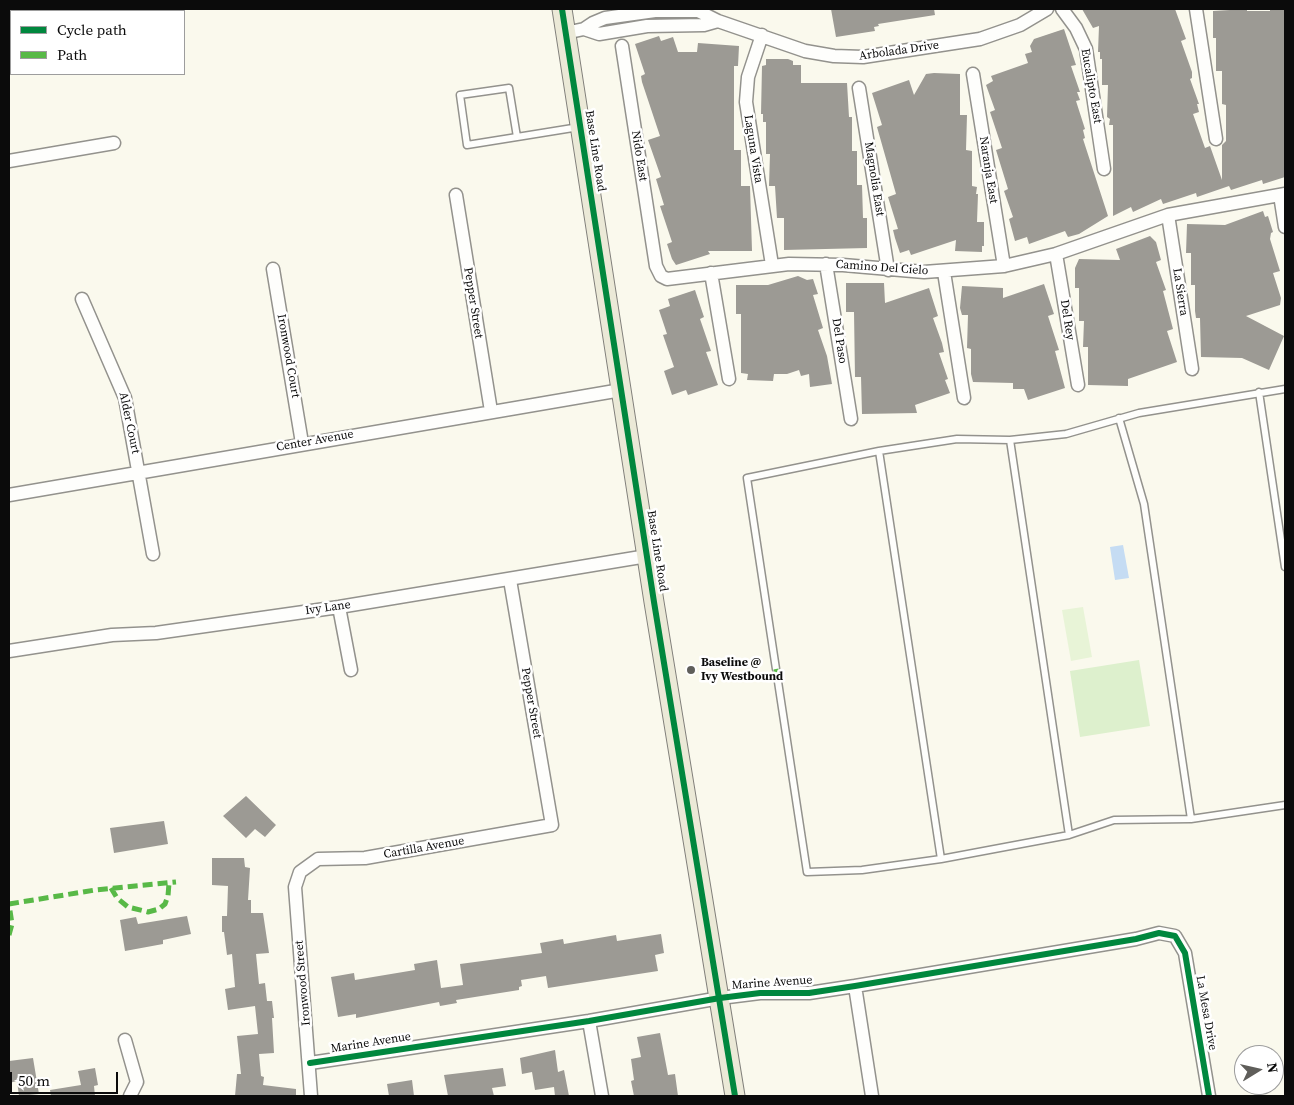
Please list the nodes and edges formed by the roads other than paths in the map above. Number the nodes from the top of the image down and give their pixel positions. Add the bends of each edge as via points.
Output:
1 (562, 9) edge
2 (1048, 9) edge
3 (1062, 9) edge
4 (1196, 9) edge
5 (719, 15) edge
6 (575, 31) junction
7 (762, 35) junction
8 (622, 46) dead end
9 (973, 74) dead end
10 (859, 88) dead end
11 (580, 126) junction
12 (517, 137) junction
13 (1216, 139) dead end
14 (114, 143) dead end
15 (9, 161) edge
16 (1104, 169) dead end
17 (1283, 194) edge
18 (456, 195) dead end
19 (1168, 215) junction
20 (1285, 227) edge
21 (1056, 254) junction
22 (772, 264) junction
23 (826, 264) junction
24 (656, 266) joint
25 (1004, 266) junction
26 (273, 269) dead end
27 (888, 270) junction
28 (944, 272) junction
29 (711, 273) junction
30 (82, 299) dead end
31 (1192, 369) dead end
32 (728, 379) dead end
33 (1078, 385) dead end
34 (1285, 389) edge
35 (621, 390) junction
36 (1259, 392) junction
37 (964, 398) dead end
38 (491, 411) junction
39 (1119, 418) junction
40 (851, 419) dead end
41 (1010, 440) junction
42 (302, 443) junction
43 (879, 450) junction
44 (139, 471) junction
45 (9, 495) edge
46 (153, 554) dead end
47 (647, 556) junction
48 (1285, 567) edge
49 (510, 580) junction
50 (339, 607) junction
51 (9, 651) edge
52 (351, 670) dead end
53 (1285, 805) edge
54 (1192, 819) junction
55 (552, 825) joint
56 (1069, 835) junction
57 (941, 859) junction
58 (300, 872) joint
59 (1176, 936) joint
60 (855, 986) junction
61 (720, 998) junction
62 (589, 1021) junction
63 (125, 1040) dead end
64 (310, 1063) junction
65 (130, 1096) edge
66 (311, 1096) edge
67 (602, 1096) edge
68 (735, 1096) edge
69 (872, 1096) edge
70 (1209, 1096) edge

1 - 6 main road, Base Line Road
2 - 7 street, Arbolada Drive via 1020,25 986,37 863,57 812,52
3 - 16 street, Eucalipto East via 1086,50
4 - 13 street
5 - 6 street via 665,11 598,20
5 - 6 street, Arbolada Drive via 704,25 647,26 599,34
5 - 7 street, Arbolada Drive
6 - 11 main road, Base Line Road
7 - 22 street, Laguna Vista via 748,77 746,102
8 - 24 street, Nido East
9 - 25 street, Naranja East
10 - 27 street, Magnolia East
11 - 12 lane
11 - 35 main road, Base Line Road
12 - 12 lane via 509,88 460,95 467,145
14 - 15 street
17 - 19 street, Camino Del Cielo
17 - 20 street
18 - 38 street, Pepper Street
19 - 21 street, Camino Del Cielo
19 - 31 street, La Sierra
21 - 25 street, Camino Del Cielo
21 - 33 street, Del Rey
22 - 23 street, Camino Del Cielo
22 - 29 street, Camino Del Cielo
23 - 27 street, Camino Del Cielo
23 - 40 street, Del Paso
24 - 29 street, Camino Del Cielo via 661,276 667,279
25 - 28 street, Camino Del Cielo
26 - 42 street, Ironwood Court
27 - 28 street, Camino Del Cielo
28 - 37 street
29 - 32 street
30 - 44 street, Alder Court via 125,398
34 - 36 lane
35 - 38 street, Center Avenue
35 - 47 main road, Base Line Road
36 - 39 lane
36 - 48 lane
38 - 42 street, Center Avenue
39 - 41 lane via 1066,434
39 - 54 lane via 1144,504
41 - 43 lane via 957,439
41 - 56 lane
42 - 44 street, Center Avenue
43 - 57 lane
43 - 57 lane via 747,478 807,872 862,870
44 - 45 street, Center Avenue
44 - 46 street, Alder Court
47 - 49 street, Ivy Lane
47 - 61 main road, Base Line Road
49 - 50 street, Ivy Lane
49 - 55 street, Pepper Street
50 - 51 street, Ivy Lane via 156,634 112,635
50 - 52 street
53 - 54 lane
54 - 56 lane via 1114,820
55 - 58 street, Cartilla Avenue via 365,858 318,859
56 - 57 lane
58 - 64 street, Ironwood Street via 295,887
59 - 60 street, Marine Avenue via 1159,933 1136,940
59 - 70 street, La Mesa Drive via 1185,953
60 - 61 street, Marine Avenue via 809,993 760,993
60 - 69 street
61 - 62 street, Marine Avenue
61 - 68 main road, Base Line Road
62 - 64 street, Marine Avenue
62 - 67 street
63 - 65 street via 137,1082
64 - 66 street, Ironwood Street

